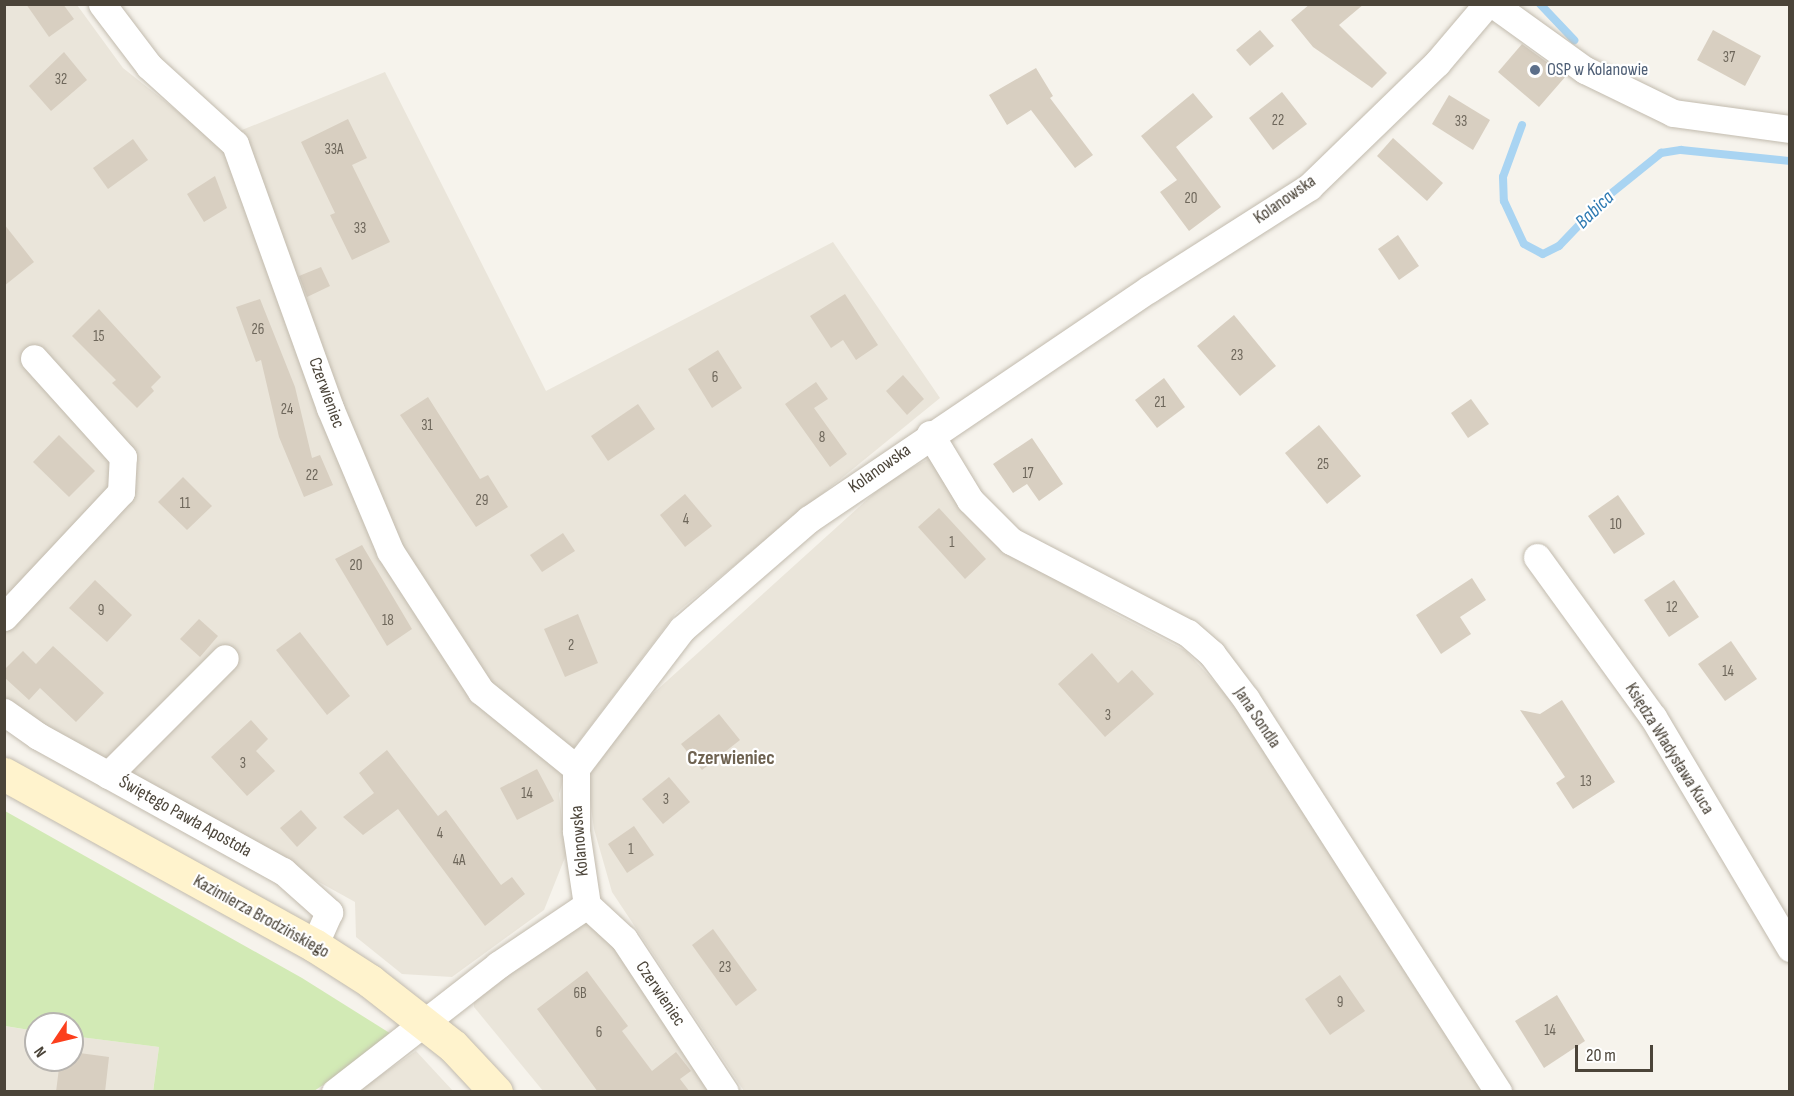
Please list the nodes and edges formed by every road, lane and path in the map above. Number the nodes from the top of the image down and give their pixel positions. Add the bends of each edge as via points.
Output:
1 (102, 4) edge
2 (1487, 4) edge
3 (1493, 4) edge
4 (1790, 129) edge
5 (34, 358) dead end
6 (930, 434) junction
7 (1537, 557) dead end
8 (4, 617) edge
9 (225, 658) dead end
10 (4, 712) edge
11 (576, 768) junction
12 (4, 774) edge
13 (108, 775) junction
14 (587, 905) junction
15 (314, 945) junction
16 (1790, 948) edge
17 (426, 1024) junction
18 (335, 1092) edge
19 (496, 1092) edge
20 (724, 1092) edge
21 (1498, 1092) edge

1 - 11 street, Czerwieniec via 149,66 235,144 330,408 390,551 481,691
2 - 6 street, Kolanowska via 1437,63 1309,188
3 - 4 street via 1585,70 1673,113
5 - 8 street via 123,457 121,492
6 - 11 street, Kolanowska via 809,519 682,629
6 - 21 street, Jana Sondla via 970,500 1011,541 1188,633 1212,654 1246,699
7 - 16 street, Księdza Władysława Kuca via 1653,717
9 - 13 street
10 - 13 street, Świętego Pawła Apostoła
11 - 14 street, Kolanowska via 576,831
12 - 15 main road, Kazimierza Brodzińskiego
13 - 15 street, Świętego Pawła Apostoła via 283,871 329,912
14 - 17 street via 498,965
14 - 20 street, Czerwieniec via 624,939
15 - 17 main road, Kazimierza Brodzińskiego
17 - 18 street
17 - 19 main road, Kazimierza Brodzińskiego via 453,1046

